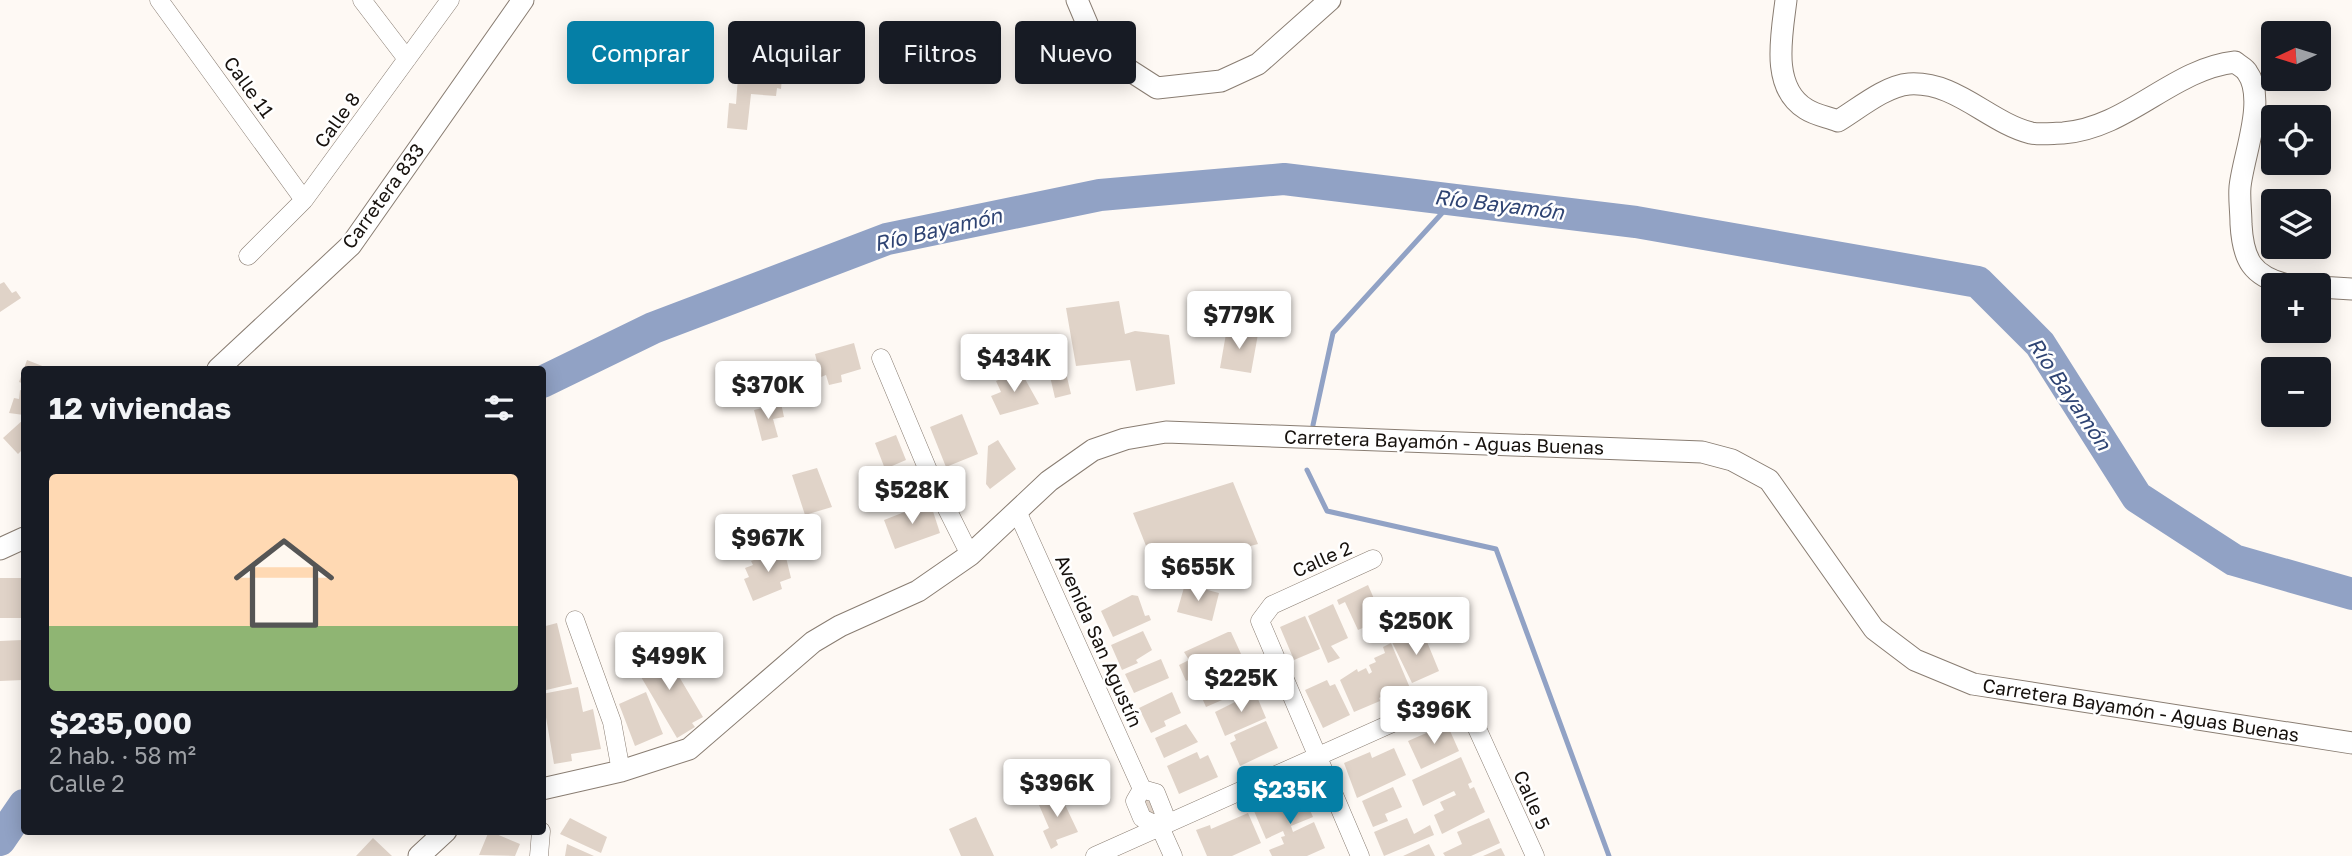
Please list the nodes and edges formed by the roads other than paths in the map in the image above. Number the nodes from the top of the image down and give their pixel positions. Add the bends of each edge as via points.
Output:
1 (159, 0) edge
2 (362, 0) edge
3 (450, 0) edge
4 (523, 0) edge
5 (1077, 0) edge
6 (1329, 0) edge
7 (1786, 0) edge
8 (407, 60) junction
9 (304, 200) junction
10 (248, 256) dead end
11 (2261, 276) edge
12 (2331, 288) edge
13 (2352, 289) edge
14 (881, 358) dead end
15 (221, 366) edge
16 (1017, 511) junction
17 (21, 539) edge
18 (0, 549) edge
19 (970, 555) junction
20 (1373, 559) dead end
21 (575, 620) dead end
22 (2352, 743) edge
23 (1315, 757) junction
24 (621, 771) junction
25 (546, 788) edge
26 (1160, 827) junction
27 (442, 835) edge
28 (541, 835) edge
29 (419, 856) edge
30 (539, 856) edge
31 (1095, 856) edge
32 (1173, 856) edge
33 (1360, 856) edge
34 (1535, 856) edge

1 - 9 street, Calle 11
2 - 8 street
3 - 8 street, Calle 8
4 - 15 street, Carretera 833 via 351,245
5 - 6 street via 1094,40 1157,88 1221,81 1258,64
7 - 11 street via 1780,57 1786,88 1805,109 1838,121 1907,84 1941,87 2033,133 2067,132 2120,116 2211,65 2235,62 2247,71 2254,89 2252,132 2240,190 2242,240 2249,262
8 - 9 street, Calle 8
9 - 10 street, Calle 8
12 - 13 street
14 - 19 street via 930,475
16 - 19 street, Carretera Bayamón - Aguas Buenas
16 - 22 street, Carretera Bayamón - Aguas Buenas via 1093,450 1166,432 1702,452 1732,460 1769,480 1874,629 1915,660 1973,684
16 - 26 street, Avenida San Agustín via 1142,789 1156,793 1164,813
17 - 18 street
19 - 24 street, Carretera Bayamón - Aguas Buenas via 918,592 813,642 689,749
20 - 23 street, Calle 2 via 1272,605 1260,621
21 - 24 street via 612,722
23 - 26 street
23 - 33 street, Calle 2
23 - 34 street, Calle 5 via 1446,699 1465,702
24 - 25 street, Carretera Bayamón - Aguas Buenas
26 - 31 street
26 - 32 street, Avenida San Agustín
27 - 29 street
28 - 30 street

